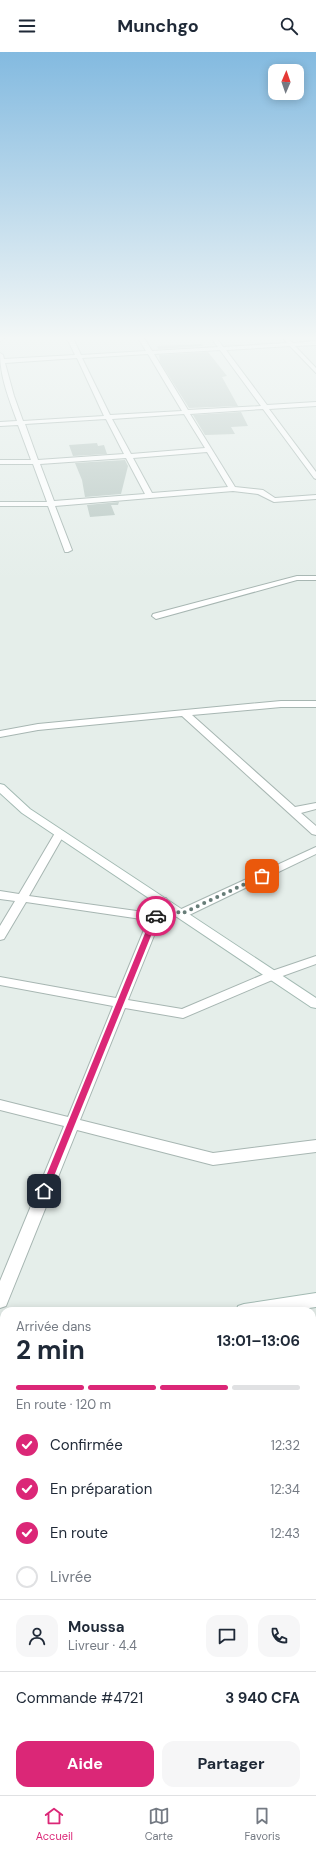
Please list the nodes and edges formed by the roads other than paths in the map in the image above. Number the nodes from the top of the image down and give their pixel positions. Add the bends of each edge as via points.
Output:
1 (67, 419) edge
2 (109, 419) edge
3 (191, 419) edge
4 (273, 419) edge
5 (21, 422) junction
6 (0, 424) edge
7 (210, 450) junction
8 (129, 456) junction
9 (0, 462) edge
10 (36, 462) junction
11 (316, 477) edge
12 (233, 489) junction
13 (150, 496) junction
14 (316, 497) edge
15 (0, 504) edge
16 (51, 504) junction
17 (68, 550) dead end
18 (316, 578) edge
19 (156, 616) dead end
20 (316, 704) edge
21 (184, 713) junction
22 (0, 734) edge
23 (0, 787) edge
24 (316, 806) edge
25 (293, 811) junction
26 (316, 832) edge
27 (60, 833) junction
28 (316, 850) edge
29 (0, 895) edge
30 (22, 898) junction
31 (162, 901) junction
32 (181, 914) junction
33 (155, 917) junction
34 (0, 936) edge
35 (316, 960) edge
36 (273, 975) junction
37 (0, 981) edge
38 (121, 1002) junction
39 (316, 1004) edge
40 (0, 1105) edge
41 (72, 1123) junction
42 (316, 1146) edge
43 (316, 1300) edge
44 (0, 1301) edge
45 (270, 1307) edge

1 - 5 street
2 - 8 street
3 - 7 street
4 - 11 street
5 - 6 street
5 - 10 street
7 - 8 street
7 - 12 street
8 - 10 street
8 - 13 street
9 - 10 street
10 - 16 street
12 - 13 street
12 - 14 street via 260,492 274,500
13 - 16 street
15 - 16 street
16 - 17 street
18 - 19 street via 297,578
20 - 21 street via 281,704
21 - 22 street via 38,727
21 - 25 street
23 - 27 street via 26,811
24 - 25 street
25 - 26 street
27 - 30 street
27 - 31 street
28 - 32 street
29 - 30 street
30 - 33 street
30 - 34 street
31 - 32 street
31 - 33 street
32 - 36 street
33 - 38 street
35 - 36 street
36 - 38 street via 183,1014
36 - 39 street
37 - 38 street
38 - 41 street
40 - 41 street
41 - 42 street via 214,1159
41 - 44 street
43 - 45 street

